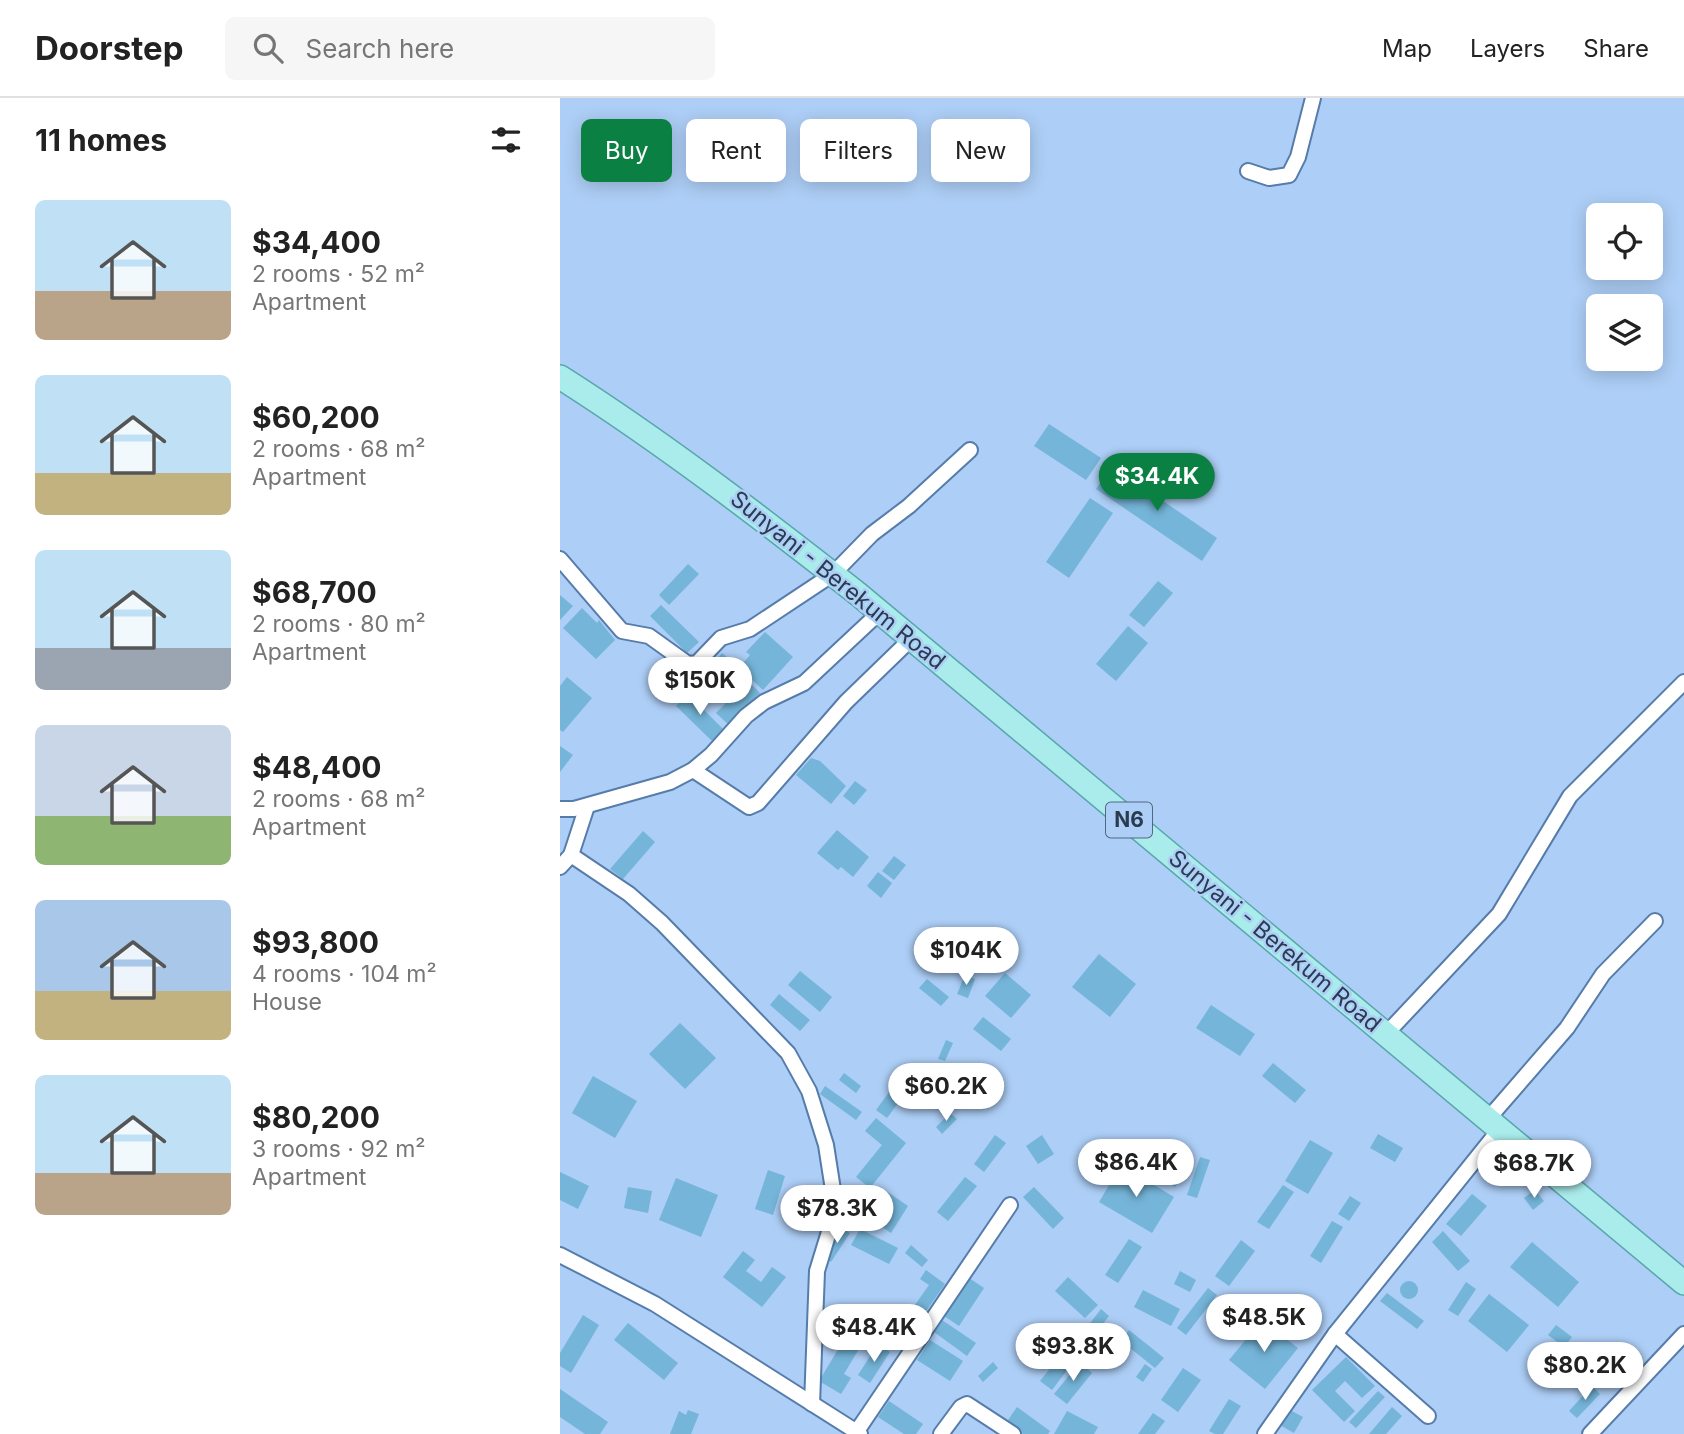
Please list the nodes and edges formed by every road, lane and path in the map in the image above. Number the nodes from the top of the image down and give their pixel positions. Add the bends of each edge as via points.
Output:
1 (1313, 98) edge
2 (1248, 171) dead end
3 (560, 377) edge
4 (970, 450) dead end
5 (560, 559) edge
6 (833, 574) junction
7 (880, 612) junction
8 (912, 638) junction
9 (1684, 682) edge
10 (692, 770) junction
11 (587, 806) junction
12 (560, 809) edge
13 (571, 855) junction
14 (560, 867) edge
15 (1655, 921) dead end
16 (1386, 1034) junction
17 (1494, 1124) junction
18 (1010, 1205) dead end
19 (560, 1255) edge
20 (1684, 1283) edge
21 (1335, 1334) junction
22 (1684, 1334) edge
23 (812, 1404) junction
24 (1428, 1416) dead end
25 (857, 1433) edge
26 (941, 1434) edge
27 (1013, 1434) edge
28 (1265, 1434) edge
29 (1590, 1434) edge

1 - 2 street via 1289,175 1269,178
3 - 6 main road, Sunyani - Berekum Road / N6 via 733,496
4 - 6 street
5 - 6 street via 622,631 649,636 688,664 697,663 722,638 750,629
6 - 7 main road, Sunyani - Berekum Road / N6
7 - 8 main road, Sunyani - Berekum Road / N6
7 - 10 street via 804,683 764,702 747,716
8 - 10 street via 846,702 758,803 749,807
8 - 16 main road, Sunyani - Berekum Road / N6
9 - 16 street via 1570,796 1499,914
10 - 11 street via 670,782
11 - 12 street
11 - 13 street
13 - 14 street
13 - 23 street via 629,894 671,933 788,1053 809,1091 826,1145 836,1209 817,1271
15 - 17 street via 1603,974
16 - 17 main road, Sunyani - Berekum Road / N6
17 - 20 main road, Sunyani - Berekum Road / N6
17 - 21 street
18 - 25 street
19 - 23 street via 626,1287
21 - 24 street
21 - 28 street
22 - 29 street
23 - 25 street
26 - 27 street via 967,1404

